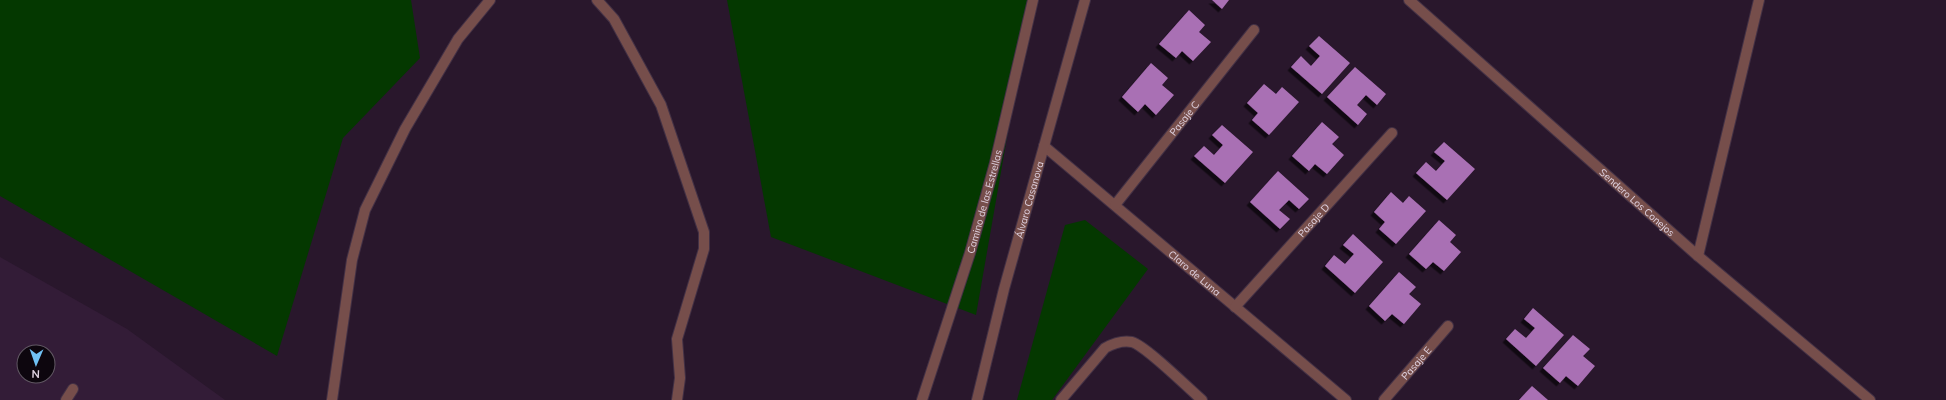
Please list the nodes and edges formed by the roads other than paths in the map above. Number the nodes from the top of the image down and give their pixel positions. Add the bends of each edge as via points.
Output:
1 (490, 0) edge
2 (597, 0) edge
3 (1033, 0) edge
4 (1085, 0) edge
5 (1409, 0) edge
6 (1759, 0) edge
7 (1254, 30) dead end
8 (1392, 133) dead end
9 (1044, 146) junction
10 (1115, 205) junction
11 (1698, 256) junction
12 (1235, 307) junction
13 (1448, 326) dead end
14 (73, 388) dead end
15 (66, 400) edge
16 (332, 400) edge
17 (677, 400) edge
18 (922, 400) edge
19 (977, 400) edge
20 (1061, 400) edge
21 (1202, 400) edge
22 (1346, 400) edge
23 (1384, 400) edge
24 (1870, 400) edge

1 - 16 street via 458,39 406,128 365,210 352,260
2 - 17 street via 614,19 661,106 704,232 704,249 677,339 680,378
3 - 18 street, Camino de las Estrellas via 996,163 970,253
4 - 9 street, Álvaro Casanova
5 - 11 street, Sendero Los Conejos
6 - 11 street
7 - 10 street, Pasaje C
8 - 12 street, Pasaje D
9 - 10 street, Claro de Luna
9 - 19 street, Álvaro Casanova via 1004,289
10 - 12 street, Claro de Luna
11 - 24 street, Sendero Los Conejos
12 - 22 street, Claro de Luna
13 - 23 street, Pasaje E
14 - 15 street
20 - 21 street via 1105,348 1123,341 1139,345

